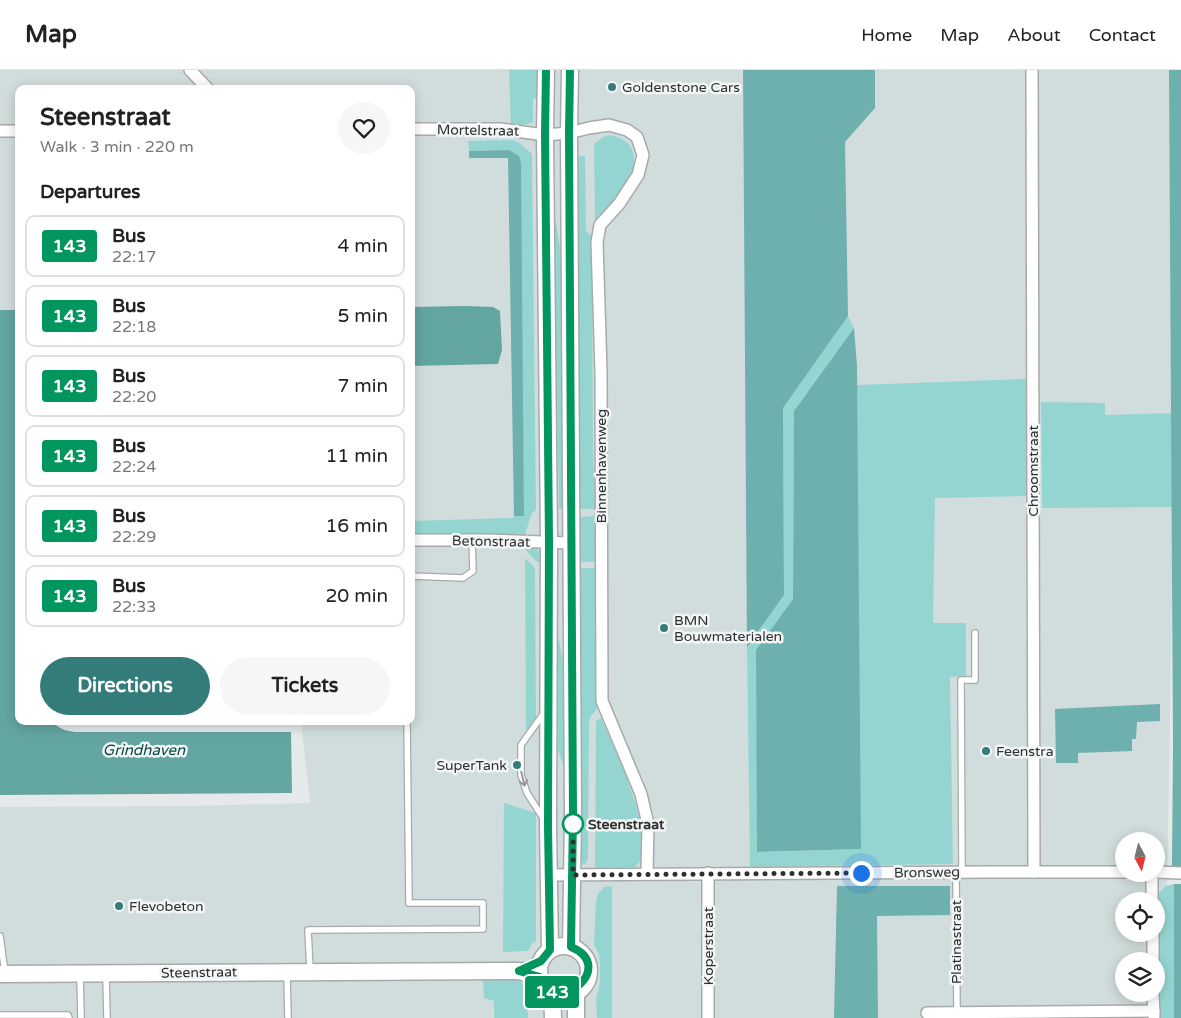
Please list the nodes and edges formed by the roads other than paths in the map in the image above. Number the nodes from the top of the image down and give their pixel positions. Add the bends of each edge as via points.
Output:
1 (190, 70) edge
2 (546, 70) edge
3 (570, 70) edge
4 (1032, 70) edge
5 (204, 85) edge
6 (415, 129) edge
7 (0, 131) edge
8 (15, 131) edge
9 (569, 134) junction
10 (545, 135) junction
11 (415, 540) edge
12 (472, 540) junction
13 (549, 542) junction
14 (570, 543) junction
15 (415, 576) edge
16 (975, 633) dead end
17 (549, 705) junction
18 (407, 725) edge
19 (548, 826) junction
20 (959, 872) junction
21 (1034, 872) junction
22 (1115, 872) edge
23 (1165, 872) edge
24 (1181, 872) edge
25 (708, 873) junction
26 (647, 874) junction
27 (549, 875) junction
28 (573, 875) junction
29 (0, 936) edge
30 (571, 947) junction
31 (544, 962) junction
32 (287, 971) junction
33 (310, 972) junction
34 (80, 973) junction
35 (106, 973) junction
36 (3, 974) edge
37 (552, 993) junction
38 (576, 993) junction
39 (927, 1013) dead end
40 (957, 1013) junction
41 (1154, 1014) edge
42 (0, 1015) edge
43 (69, 1018) edge
44 (81, 1018) edge
45 (107, 1018) edge
46 (288, 1018) edge
47 (553, 1018) edge
48 (576, 1018) edge
49 (708, 1018) edge

1 - 5 street
2 - 10 main road
3 - 9 main road
4 - 21 street, Chroomstraat
6 - 10 street, Mortelstraat via 500,130
7 - 8 street
9 - 10 street, Binnenhavenweg
9 - 14 main road
9 - 26 street, Binnenhavenweg via 609,125 627,130 637,138 643,155 638,175 620,204 600,226 597,242 601,371 602,701 641,794 648,824
10 - 13 main road
11 - 12 street, Betonstraat
12 - 13 street, Betonstraat
12 - 15 lane via 473,571 463,578
13 - 14 street, Betonstraat
13 - 17 main road
14 - 28 main road
16 - 20 lane, Platinastraat via 975,680 960,680
17 - 19 main road
17 -> 19 lane via 521,745 521,775 527,793
18 - 33 lane via 409,903 483,903 483,929 308,930
19 - 27 main road
20 - 21 street, Bronsweg
20 - 25 street, Bronsweg
20 - 40 lane, Platinastraat
21 - 22 street, Bronsweg
23 - 24 street
25 - 26 street, Bronsweg
25 - 49 street, Koperstraat
26 - 28 street, Bronsweg
27 - 28 street, Bronsweg
27 - 31 main road
28 - 30 main road
29 - 36 lane
30 - 31 main road via 562,946
30 - 38 main road via 585,957 588,970 583,987
31 - 33 main road, Steenstraat via 519,971
31 - 37 main road via 545,986
32 - 33 main road, Steenstraat
32 - 35 main road, Steenstraat
32 - 46 lane
34 - 35 main road, Steenstraat
34 - 36 main road, Steenstraat
34 - 44 lane
35 - 45 lane
37 - 38 main road via 560,996
37 - 47 main road
38 - 48 main road
39 - 40 street
40 - 41 street
42 - 43 lane via 68,1015

